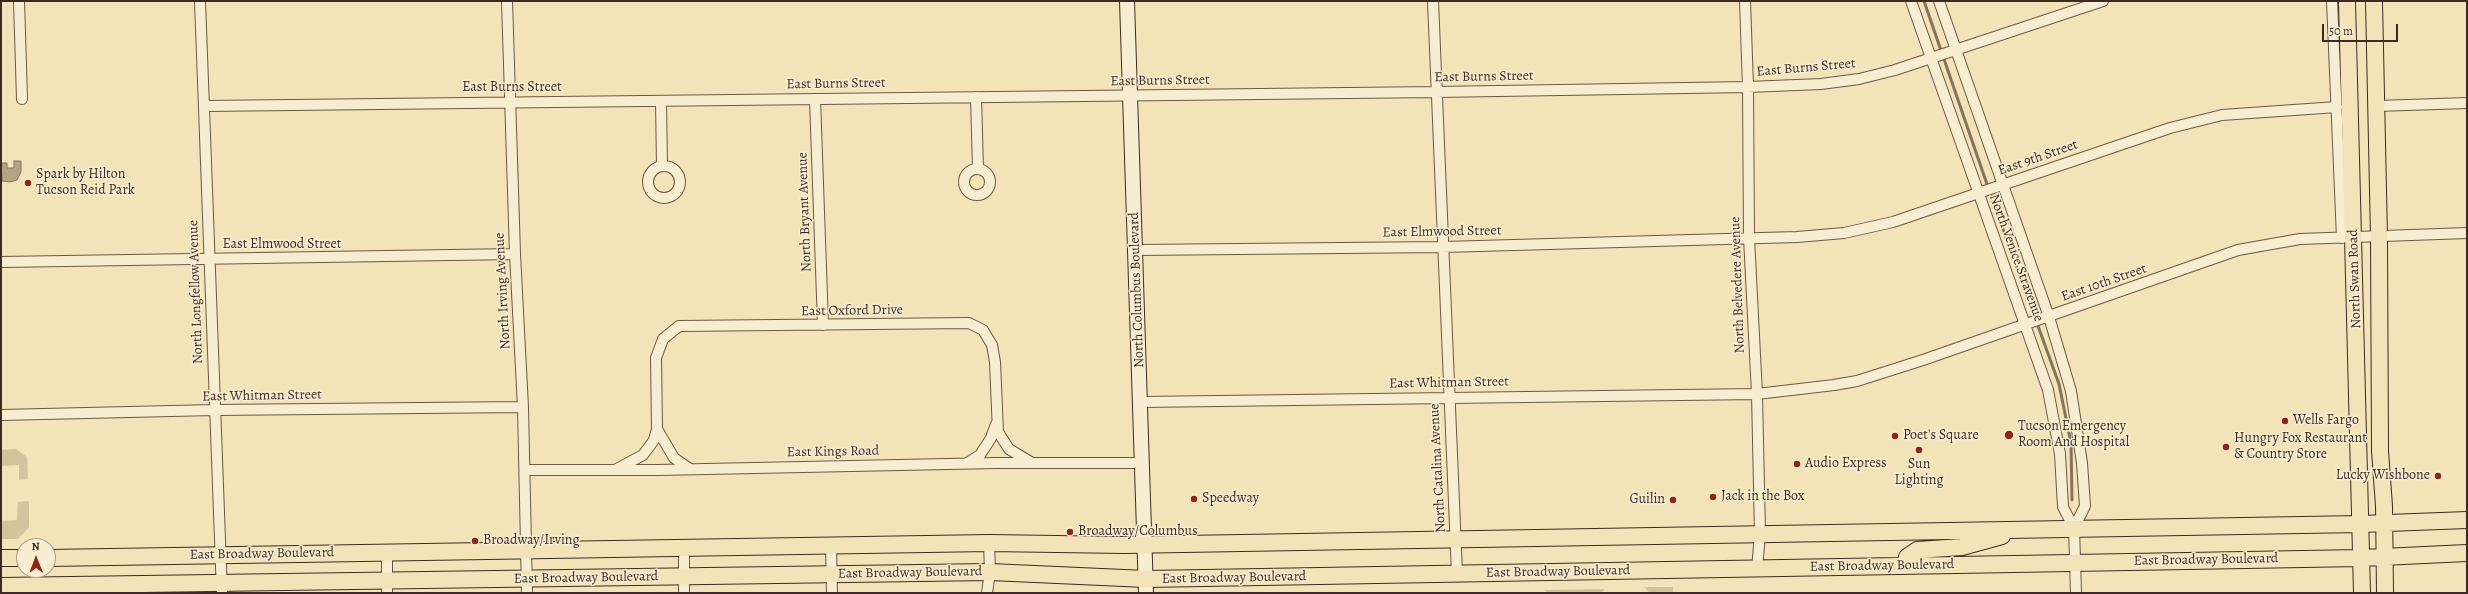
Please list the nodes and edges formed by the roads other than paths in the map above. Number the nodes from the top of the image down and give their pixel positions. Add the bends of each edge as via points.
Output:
1 (19, 1) edge
2 (200, 1) edge
3 (507, 1) edge
4 (1127, 1) edge
5 (1433, 1) edge
6 (1745, 1) edge
7 (1911, 1) edge
8 (1939, 1) edge
9 (2103, 1) edge
10 (2332, 1) edge
11 (2347, 1) edge
12 (2374, 1) edge
13 (1956, 49) junction
14 (1930, 58) junction
15 (1748, 87) junction
16 (1436, 92) junction
17 (1130, 95) junction
18 (976, 97) junction
19 (22, 99) dead end
20 (815, 99) junction
21 (510, 102) junction
22 (661, 102) junction
23 (2467, 103) edge
24 (204, 106) junction
25 (2377, 106) junction
26 (2337, 107) junction
27 (662, 166) dead end
28 (978, 169) dead end
29 (2003, 185) junction
30 (1978, 193) junction
31 (2467, 233) edge
32 (2379, 236) junction
33 (1750, 238) junction
34 (2348, 238) junction
35 (1444, 247) junction
36 (1136, 250) junction
37 (515, 254) junction
38 (209, 259) junction
39 (1, 262) edge
40 (2049, 317) junction
41 (823, 325) junction
42 (2025, 325) junction
43 (1757, 394) junction
44 (1448, 397) junction
45 (1141, 402) junction
46 (523, 407) junction
47 (214, 410) junction
48 (1, 415) edge
49 (996, 424) junction
50 (657, 429) junction
51 (967, 463) junction
52 (1032, 463) junction
53 (1142, 463) junction
54 (690, 469) junction
55 (524, 470) junction
56 (615, 470) junction
57 (2467, 520) edge
58 (2385, 523) junction
59 (2361, 524) junction
60 (2074, 528) junction
61 (2025, 529) junction
62 (1760, 534) junction
63 (1455, 539) junction
64 (988, 543) junction
65 (832, 545) junction
66 (1144, 545) junction
67 (684, 548) junction
68 (526, 550) junction
69 (387, 552) junction
70 (2467, 553) edge
71 (219, 555) junction
72 (2384, 557) junction
73 (1, 558) edge
74 (16, 558) edge
75 (56, 558) edge
76 (2361, 558) junction
77 (2076, 563) junction
78 (1905, 566) junction
79 (1757, 568) junction
80 (990, 572) junction
81 (1457, 574) junction
82 (832, 575) junction
83 (684, 577) junction
84 (1, 586) edge
85 (527, 586) edge
86 (1146, 586) edge
87 (388, 587) edge
88 (222, 588) edge
89 (126, 589) edge
90 (684, 593) edge
91 (832, 593) edge
92 (987, 593) edge
93 (2076, 593) edge
94 (2362, 593) edge
95 (2385, 593) edge

1 - 19 street
2 - 24 street, North Longfellow Avenue
3 - 21 street, North Irving Avenue
4 - 17 street, North Columbus Boulevard
5 - 16 street, North Catalina Avenue
6 - 15 street, North Belvedere Avenue
7 - 14 street, North Venice Stravenue
8 - 13 street, North Venice Stravenue
9 - 13 street, East Burns Street
10 - 26 street, North Swan Road
11 - 34 main road, North Swan Road
12 - 25 main road, North Swan Road
13 - 14 street, East Burns Street
13 - 29 street, North Venice Stravenue
14 - 15 street, East Burns Street via 1859,79 1821,84
14 - 30 street, North Venice Stravenue
15 - 16 street, East Burns Street
15 - 33 street, North Belvedere Avenue
16 - 17 street, East Burns Street
16 - 35 street, North Catalina Avenue
17 - 18 street, East Burns Street
17 - 36 street, North Columbus Boulevard
18 - 20 street, East Burns Street
18 - 28 street
20 - 22 street, East Burns Street
20 - 41 street, North Bryant Avenue
21 - 22 street, East Burns Street
21 - 24 street, East Burns Street
21 - 37 street, North Irving Avenue
22 - 27 street
23 - 25 street
24 - 38 street, North Longfellow Avenue
25 - 32 main road, North Swan Road
26 - 29 street, East 9th Street via 2222,115 2164,130
26 - 34 street, North Swan Road
29 - 30 street, East 9th Street
29 - 40 street, North Venice Stravenue
30 - 33 street, East 9th Street via 1892,222 1844,233
30 - 42 street, North Venice Stravenue
31 - 32 street, East 10th Street
32 - 34 street, East 10th Street
32 - 58 main road, North Swan Road via 2380,451
33 - 35 street, East Elmwood Street
33 - 43 street, North Belvedere Avenue
34 - 40 street, East 10th Street via 2300,239 2238,250
34 - 59 main road, North Swan Road
35 - 36 street, East Elmwood Street
35 - 44 street, North Catalina Avenue
36 - 45 street, North Columbus Boulevard
37 - 38 street, East Elmwood Street
37 - 46 street, North Irving Avenue
38 - 39 street, East Elmwood Street
38 - 47 street, North Longfellow Avenue
40 - 42 street, East 10th Street
40 - 60 street, North Venice Stravenue via 2071,391 2082,463 2085,506
41 - 49 street, East Oxford Drive via 969,323 983,330 992,345 995,362
41 - 50 street, East Oxford Drive via 679,326 663,339 656,358
42 - 43 street, East 10th Street via 1856,381
42 - 60 street, North Venice Stravenue via 2053,409 2060,454 2063,507
43 - 44 street, East Whitman Street
43 - 62 street, North Belvedere Avenue
44 - 45 street, East Whitman Street
44 - 63 street, North Catalina Avenue
45 - 53 street, North Columbus Boulevard
46 - 47 street, East Whitman Street
46 - 55 street, North Irving Avenue
47 - 48 street, East Whitman Street
47 - 71 street, North Longfellow Avenue
49 - 51 street via 980,455
49 - 52 street, East Oxford Drive via 1009,449
50 - 54 street, East Oxford Drive via 674,458
50 - 56 street, East Oxford Drive via 654,440 643,455
51 - 52 street, East Kings Road
51 - 54 street, East Kings Road
52 - 53 street, East Kings Road
53 - 66 street, North Columbus Boulevard
54 - 56 street, East Kings Road
55 - 56 street, East Kings Road
55 - 68 street, North Irving Avenue
57 - 58 main road, East Broadway Boulevard
58 - 59 main road, East Broadway Boulevard
58 - 72 main road, North Swan Road
59 - 60 main road, East Broadway Boulevard
59 - 76 main road, North Swan Road
60 - 61 main road, East Broadway Boulevard
60 - 77 street, North Venice Stravenue
61 - 62 main road, East Broadway Boulevard
61 - 78 main road via 1962,547 1917,550 1907,557
62 - 63 main road, East Broadway Boulevard
62 - 79 street, North Belvedere Avenue
63 - 66 main road, East Broadway Boulevard
63 - 81 street, North Catalina Avenue
64 - 65 main road, East Broadway Boulevard
64 - 66 main road, East Broadway Boulevard
64 - 80 street
65 - 67 main road, East Broadway Boulevard
65 - 82 street
66 - 86 street, North Columbus Boulevard
67 - 68 main road, East Broadway Boulevard
67 - 83 street
68 - 69 main road, East Broadway Boulevard
68 - 85 street, North Irving Avenue
69 - 71 main road, East Broadway Boulevard
69 - 87 street
70 - 72 main road, East Broadway Boulevard
71 - 75 main road, East Broadway Boulevard
71 - 88 street, North Longfellow Avenue
72 - 76 main road, East Broadway Boulevard
72 - 95 main road, North Swan Road
73 - 74 main road
76 - 77 main road, East Broadway Boulevard
76 - 94 main road, North Swan Road
77 - 78 main road, East Broadway Boulevard
77 - 93 street, North Venice Stravenue
78 - 79 main road, East Broadway Boulevard
79 - 81 main road, East Broadway Boulevard
80 - 82 main road, East Broadway Boulevard
80 - 86 main road, East Broadway Boulevard
80 - 92 street
81 - 86 main road, East Broadway Boulevard
82 - 83 main road, East Broadway Boulevard
82 - 91 street
83 - 85 main road, East Broadway Boulevard
83 - 90 street
84 - 89 main road, East Broadway Boulevard
85 - 87 main road, East Broadway Boulevard
87 - 88 main road, East Broadway Boulevard
88 - 89 main road, East Broadway Boulevard

